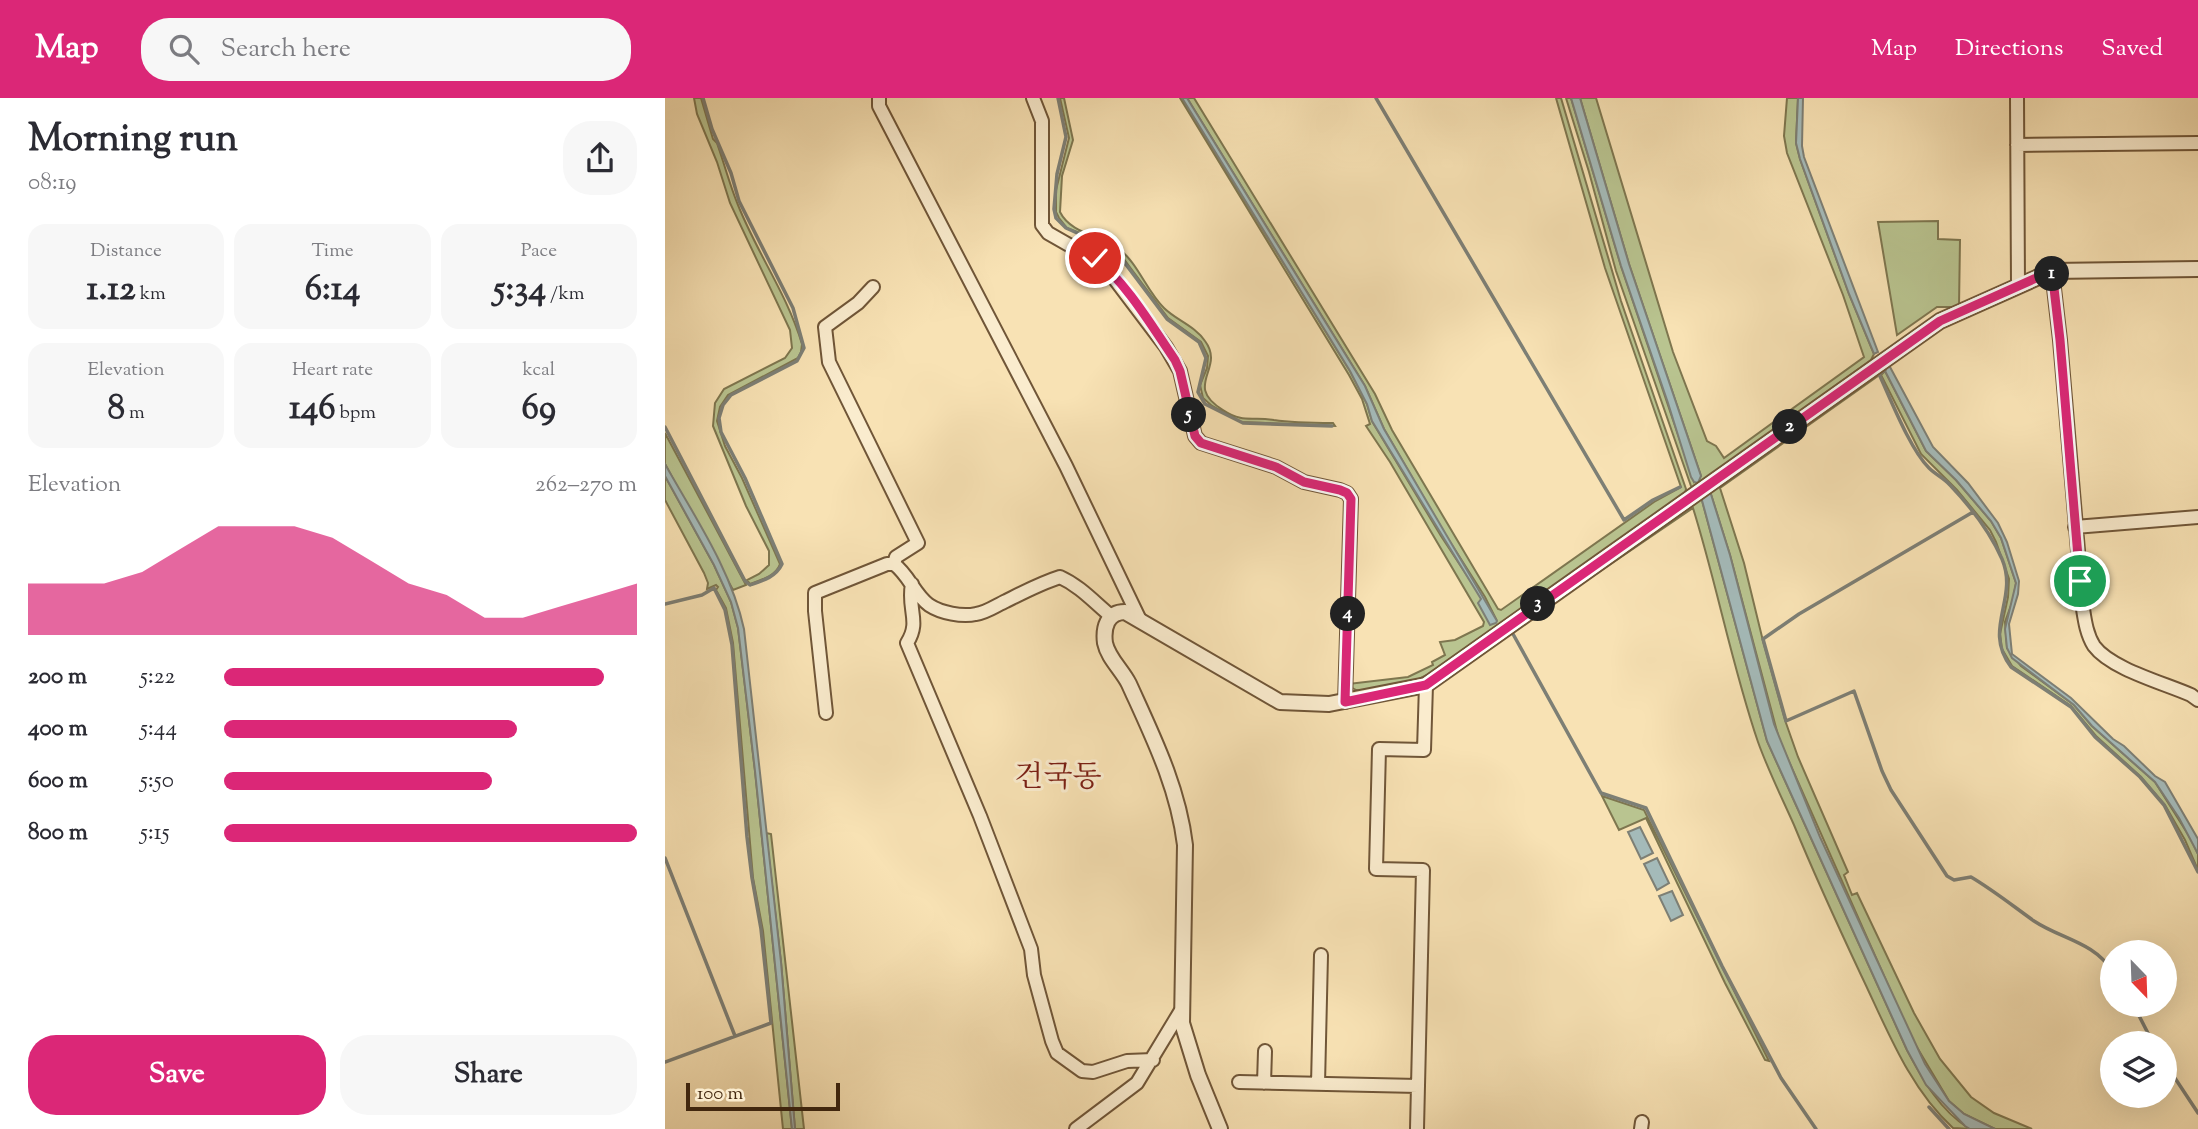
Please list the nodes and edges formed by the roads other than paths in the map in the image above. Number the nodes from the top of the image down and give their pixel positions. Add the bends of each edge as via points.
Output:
1 (879, 98) edge
2 (1033, 98) edge
3 (2017, 98) edge
4 (2198, 143) edge
5 (2017, 145) junction
6 (2198, 269) edge
7 (2052, 271) junction
8 (873, 286) dead end
9 (2018, 286) junction
10 (2198, 517) edge
11 (2075, 527) junction
12 (894, 564) junction
13 (912, 584) junction
14 (1111, 615) junction
15 (1140, 620) junction
16 (1426, 685) junction
17 (2198, 700) edge
18 (1345, 702) junction
19 (826, 713) dead end
20 (1321, 955) dead end
21 (1180, 1012) junction
22 (1265, 1051) dead end
23 (1153, 1060) junction
24 (1239, 1082) dead end
25 (1264, 1083) junction
26 (1318, 1084) junction
27 (1418, 1086) junction
28 (1076, 1129) edge
29 (1220, 1129) edge
30 (1417, 1129) edge

1 - 15 street via 879,106 1066,466
2 - 18 street via 1042,121 1042,225 1104,265 1166,347 1180,371 1195,436 1201,443 1276,467 1304,482 1340,490 1351,499
3 - 5 street
4 - 5 street
5 - 9 street
6 - 7 street
7 - 9 street
7 - 11 street
8 - 12 street via 825,327 829,362 918,543 896,557
9 - 16 street via 1940,321
10 - 11 street
11 - 17 street via 2085,622 2093,645 2104,657
12 - 13 street
12 - 19 street via 815,593
13 - 14 street via 930,606 978,614 1060,577 1077,585
13 - 23 street via 909,601 915,625 907,643 1031,949 1057,1054 1082,1071 1093,1072 1127,1061
14 - 15 street via 1125,612
14 - 21 street via 1104,630 1106,646 1124,674 1168,772 1182,821 1185,932
15 - 18 street via 1280,702
16 - 18 street
16 - 27 street via 1424,750 1379,749 1376,869 1423,870
20 - 26 street
21 - 23 street
21 - 29 street
22 - 25 street
23 - 28 street via 1137,1083
24 - 25 street
25 - 26 street
26 - 27 street
27 - 30 street

